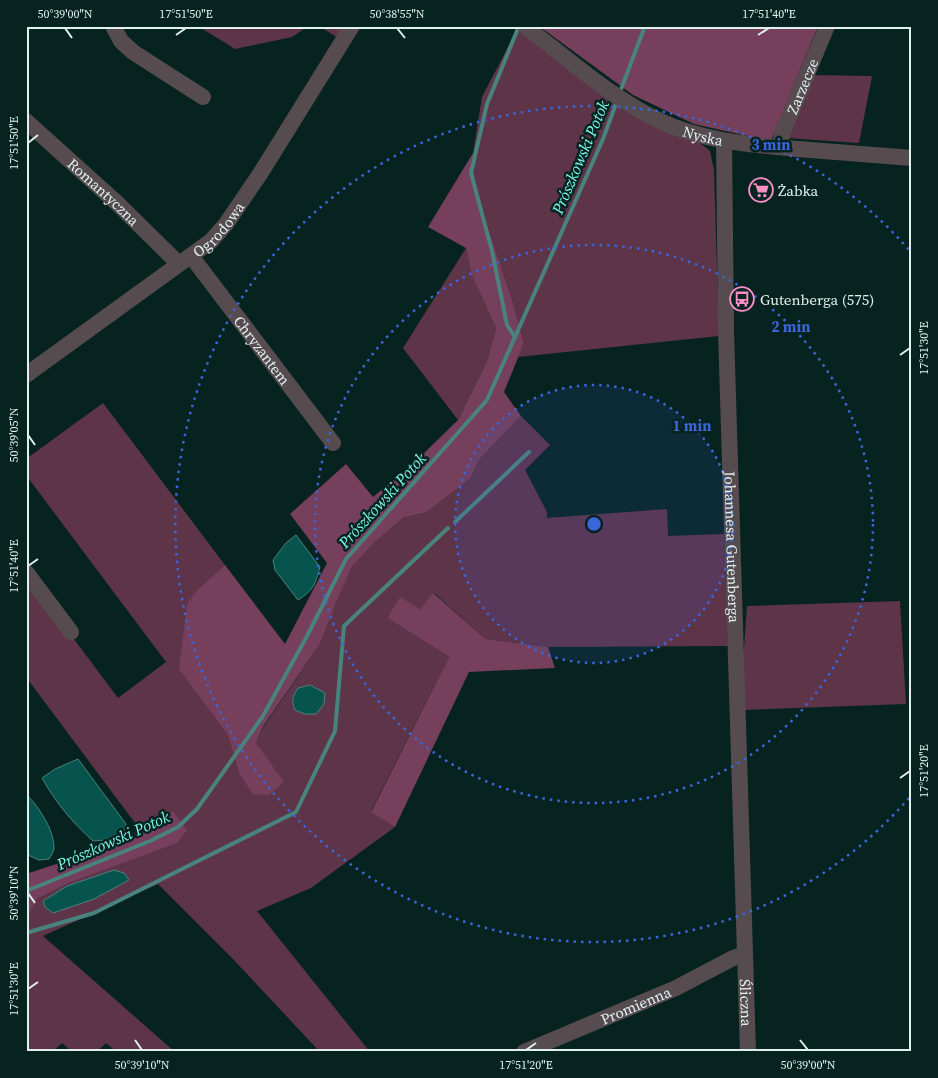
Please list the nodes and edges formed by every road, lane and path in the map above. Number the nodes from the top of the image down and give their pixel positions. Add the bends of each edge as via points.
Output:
1 (115, 26) edge
2 (352, 26) edge
3 (525, 26) edge
4 (827, 26) edge
5 (203, 97) dead end
6 (26, 121) edge
7 (724, 141) junction
8 (780, 147) junction
9 (912, 158) edge
10 (185, 260) junction
11 (26, 375) edge
12 (333, 443) dead end
13 (26, 572) edge
14 (72, 632) dead end
15 (745, 954) junction
16 (524, 1052) edge
17 (748, 1052) edge

1 - 5 street via 121,42 133,52
2 - 10 street, Ogrodowa via 226,224 211,241
3 - 7 street, Nyska via 618,97 660,121
4 - 8 street, Zarzecze via 782,134
6 - 10 street, Romantyczna
7 - 8 street, Nyska
7 - 15 street, Johannesa Gutenberga via 726,331
8 - 9 street, Nyska
10 - 11 street, Ogrodowa
10 - 12 street, Chryzantem
13 - 14 street
15 - 16 street, Promienna via 676,988
15 - 17 street, Śliczna

